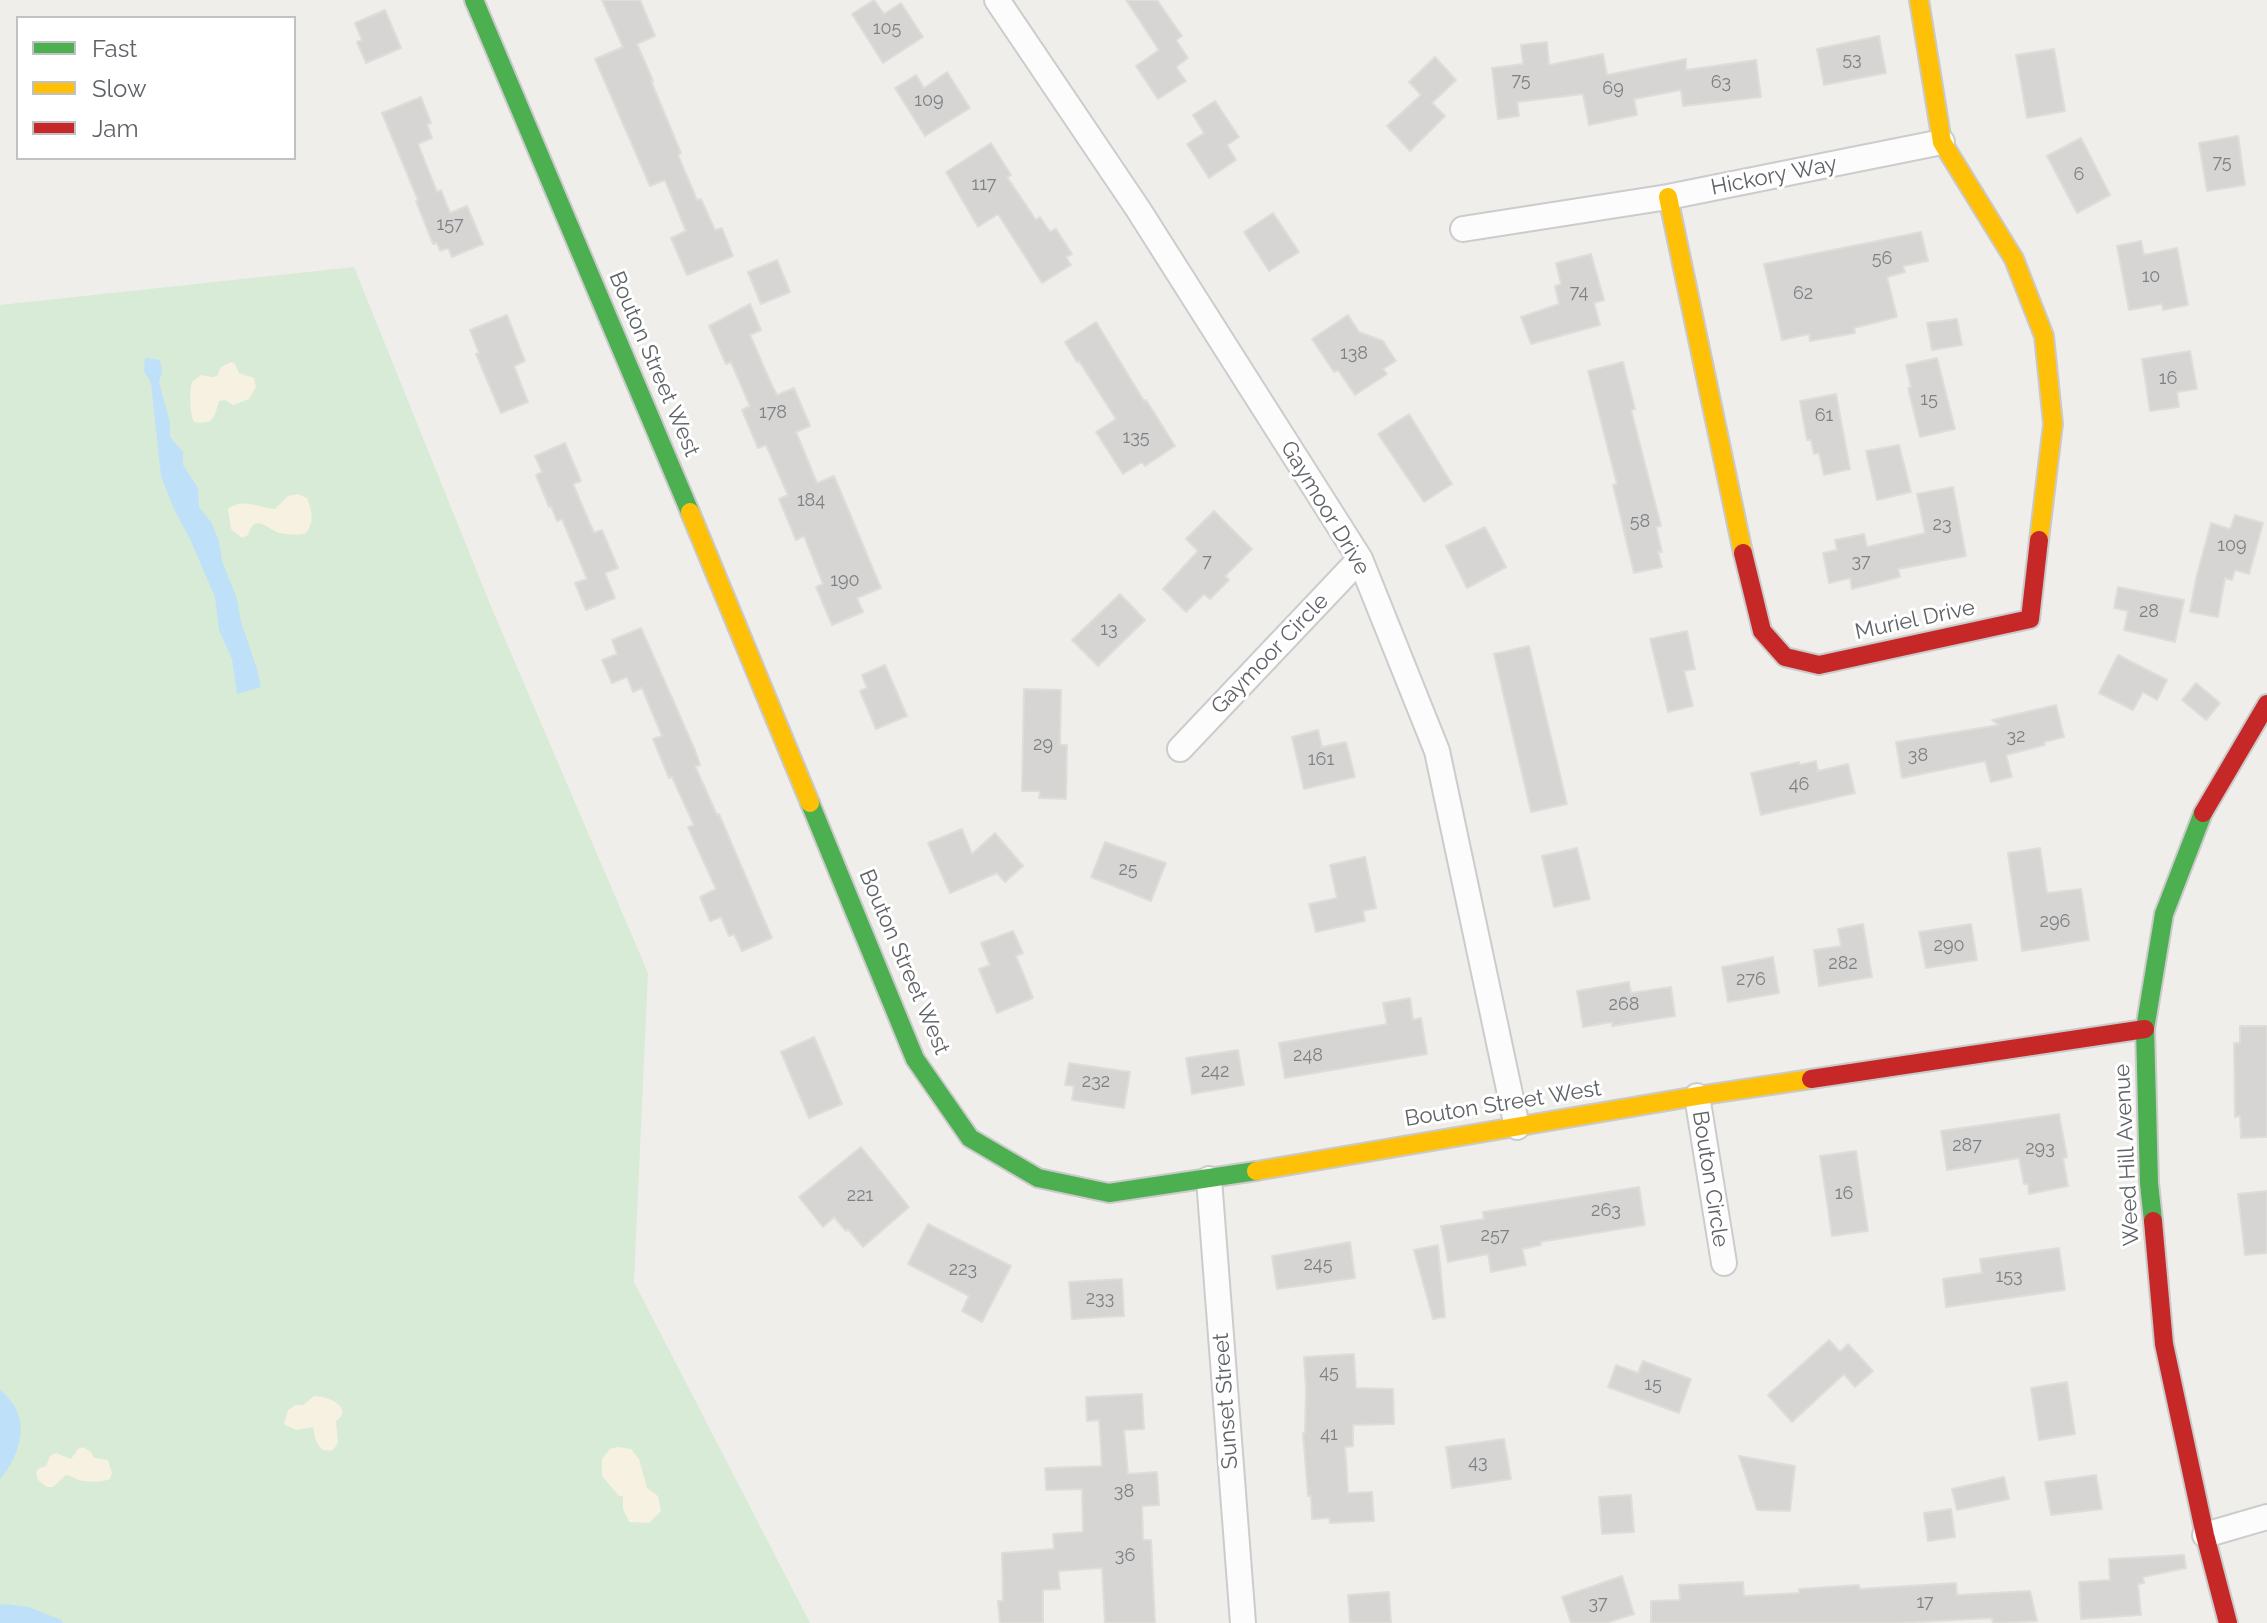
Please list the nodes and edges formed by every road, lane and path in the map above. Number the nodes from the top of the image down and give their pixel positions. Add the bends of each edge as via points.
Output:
1 (474, 0) edge
2 (997, 0) edge
3 (1919, 0) edge
4 (1942, 142) junction
5 (1668, 197) junction
6 (1463, 229) dead end
7 (1360, 559) junction
8 (2267, 704) edge
9 (1180, 749) dead end
10 (2145, 1029) junction
11 (1697, 1096) junction
12 (1517, 1127) junction
13 (1209, 1179) junction
14 (1724, 1263) dead end
15 (2267, 1517) edge
16 (2205, 1535) junction
17 (1243, 1623) edge
18 (2228, 1623) edge

1 - 13 street, Bouton Street West via 915,1059 970,1138 1038,1178 1109,1193
2 - 7 street, Gaymoor Drive via 1138,209
3 - 4 street
4 - 5 street, Hickory Way
4 - 5 street, Muriel Drive via 2014,259 2044,336 2053,424 2030,619 1819,665 1785,657 1762,631
5 - 6 street, Hickory Way
7 - 9 street, Gaymoor Circle
7 - 12 street, Gaymoor Drive via 1437,751
8 - 10 street, Weed Hill Avenue via 2203,812 2164,914
10 - 11 street, Bouton Street West
10 - 16 street, Weed Hill Avenue via 2149,1183 2164,1344
11 - 12 street, Bouton Street West
11 - 14 street, Bouton Circle
12 - 13 street, Bouton Street West
13 - 17 street, Sunset Street
15 - 16 street
16 - 18 street, Weed Hill Avenue

